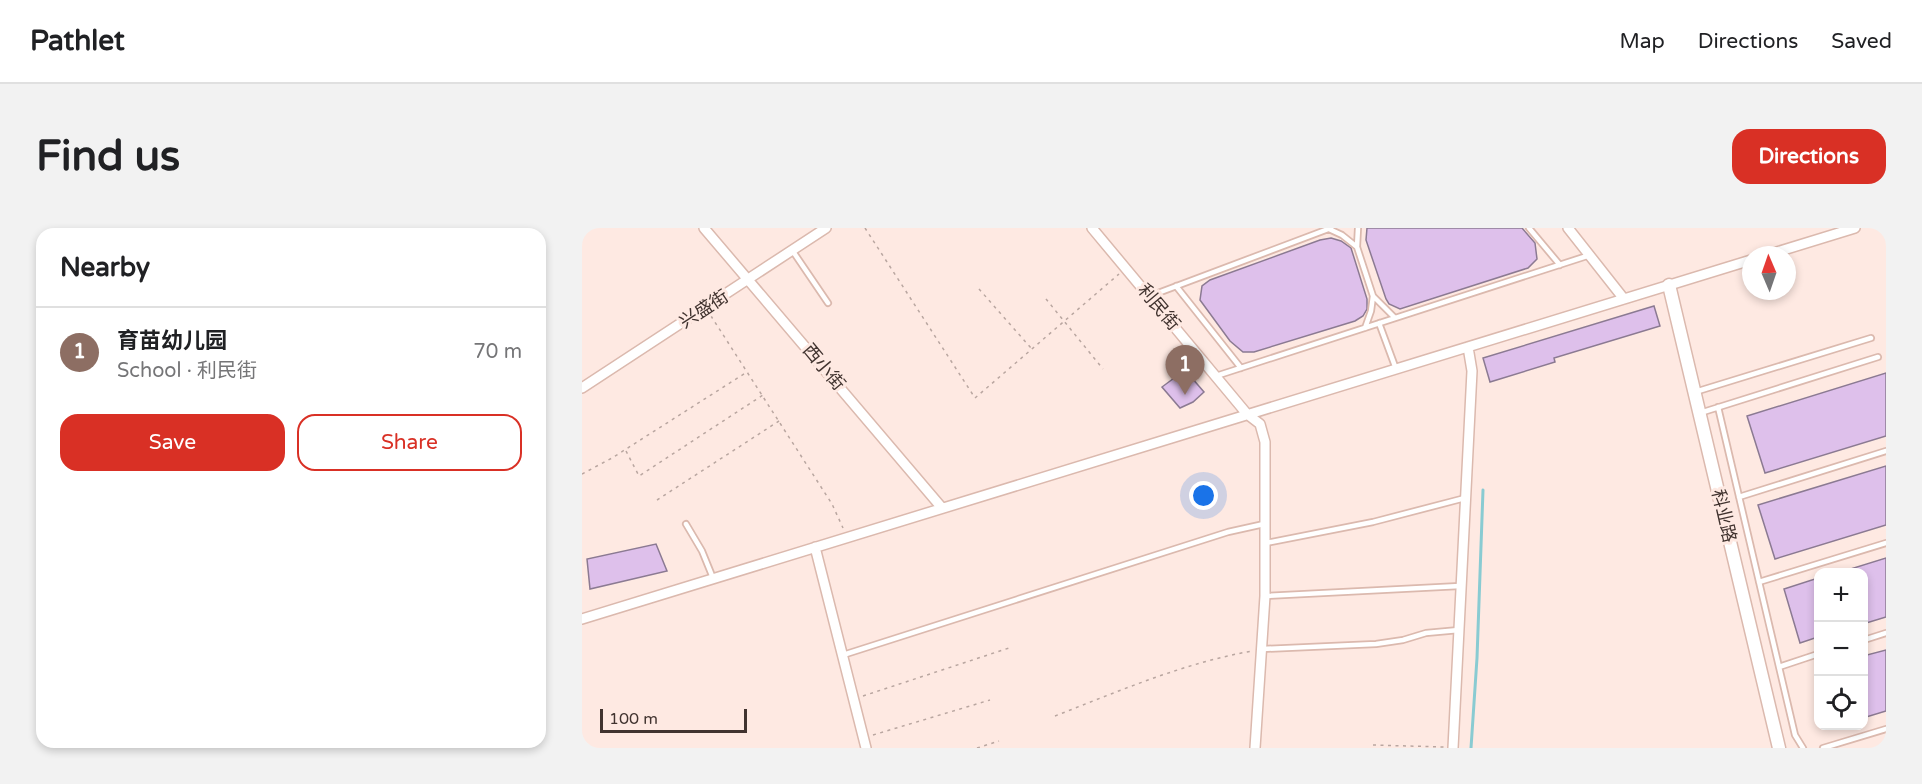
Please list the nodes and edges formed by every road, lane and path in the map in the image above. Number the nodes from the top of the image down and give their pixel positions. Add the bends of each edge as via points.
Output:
1 (704, 228) edge
2 (826, 228) edge
3 (865, 228) edge
4 (1092, 228) edge
5 (1329, 228) edge
6 (1358, 228) edge
7 (1529, 228) edge
8 (1568, 228) edge
9 (1854, 228) edge
10 (1357, 246) junction
11 (1796, 246) edge
12 (792, 250) junction
13 (1590, 255) junction
14 (1742, 263) edge
15 (1560, 265) junction
16 (1126, 268) junction
17 (749, 279) junction
18 (1670, 285) junction
19 (1176, 286) junction
20 (979, 289) dead end
21 (1150, 296) junction
22 (1373, 296) junction
23 (1046, 299) dead end
24 (1624, 299) junction
25 (828, 303) dead end
26 (706, 308) junction
27 (1395, 318) junction
28 (1064, 321) junction
29 (1379, 323) junction
30 (1365, 328) junction
31 (1871, 338) dead end
32 (1468, 346) junction
33 (1032, 349) junction
34 (1878, 357) dead end
35 (1241, 368) junction
36 (1103, 369) dead end
37 (1396, 369) junction
38 (748, 372) junction
39 (1216, 376) junction
40 (582, 388) edge
41 (1695, 392) junction
42 (763, 394) junction
43 (1718, 407) junction
44 (1700, 413) junction
45 (1247, 414) junction
46 (779, 421) junction
47 (625, 450) junction
48 (1886, 451) edge
49 (582, 474) edge
50 (1739, 497) junction
51 (1466, 498) junction
52 (657, 500) dead end
53 (942, 508) junction
54 (1266, 523) junction
55 (686, 524) dead end
56 (847, 537) junction
57 (1266, 543) junction
58 (1886, 543) edge
59 (815, 547) junction
60 (713, 578) junction
61 (1759, 582) junction
62 (1462, 586) junction
63 (1265, 596) junction
64 (582, 618) edge
65 (1459, 630) junction
66 (1886, 633) edge
67 (1868, 638) edge
68 (1012, 647) dead end
69 (1262, 649) junction
70 (843, 655) junction
71 (1814, 655) edge
72 (1779, 667) junction
73 (854, 699) junction
74 (990, 700) dead end
75 (1055, 716) dead end
76 (1886, 729) edge
77 (999, 741) dead end
78 (865, 743) edge
79 (1373, 745) dead end
80 (977, 748) edge
81 (1255, 748) edge
82 (1454, 748) edge
83 (1779, 748) edge
84 (1803, 748) edge
85 (1823, 748) edge

1 - 17 street, 西小街
2 - 12 street, 兴盛街
3 - 33 path via 975,398
4 - 16 street, 利民街
5 - 10 lane
5 - 19 lane
6 - 10 lane
7 - 15 lane
8 - 13 street
9 - 11 street
10 - 22 lane
12 - 17 street, 兴盛街
12 - 25 lane
13 - 15 lane
13 - 24 street
14 - 18 street
15 - 27 lane
16 - 21 street, 利民街
16 - 28 path
17 - 26 street, 兴盛街
17 - 53 street, 西小街
18 - 24 street
18 - 41 street, 科业路
19 - 21 lane
19 - 35 lane
20 - 33 path
21 - 39 street, 利民街
22 - 27 lane
22 - 30 lane
23 - 28 path
24 - 32 street
26 - 38 path
26 - 40 street, 兴盛街
27 - 29 lane
28 - 33 path
28 - 36 path
29 - 30 lane
29 - 37 lane
30 - 35 lane
31 - 41 lane
32 - 37 street
32 - 51 street via 1472,371
34 - 43 lane
35 - 39 lane
37 - 45 street
38 - 42 path
38 - 47 path
39 - 45 street, 利民街
41 - 44 street, 科业路
42 - 46 path
42 - 47 path via 639,476
43 - 44 lane
43 - 50 lane
44 - 83 street, 科业路
45 - 53 street
45 - 54 street, 利民街 via 1260,424 1265,442
46 - 52 path
46 - 56 path via 832,504
47 - 49 path
48 - 50 lane
50 - 61 lane
51 - 57 lane
51 - 62 street
53 - 56 street
54 - 57 street, 利民街
54 - 70 lane
55 - 60 lane
56 - 59 street
57 - 63 street, 利民街
58 - 61 lane
59 - 60 street
59 - 70 street
60 - 64 street
61 - 72 lane
62 - 63 lane
62 - 65 street
63 - 69 street, 利民街
65 - 69 lane via 1376,644
65 - 82 street
66 - 67 lane
68 - 73 path
69 - 75 path via 1144,681
69 - 81 street, 利民街
70 - 73 street
71 - 72 lane
72 - 84 lane via 1795,735
73 - 78 street
74 - 78 path
76 - 85 lane
77 - 80 path
79 - 82 path

